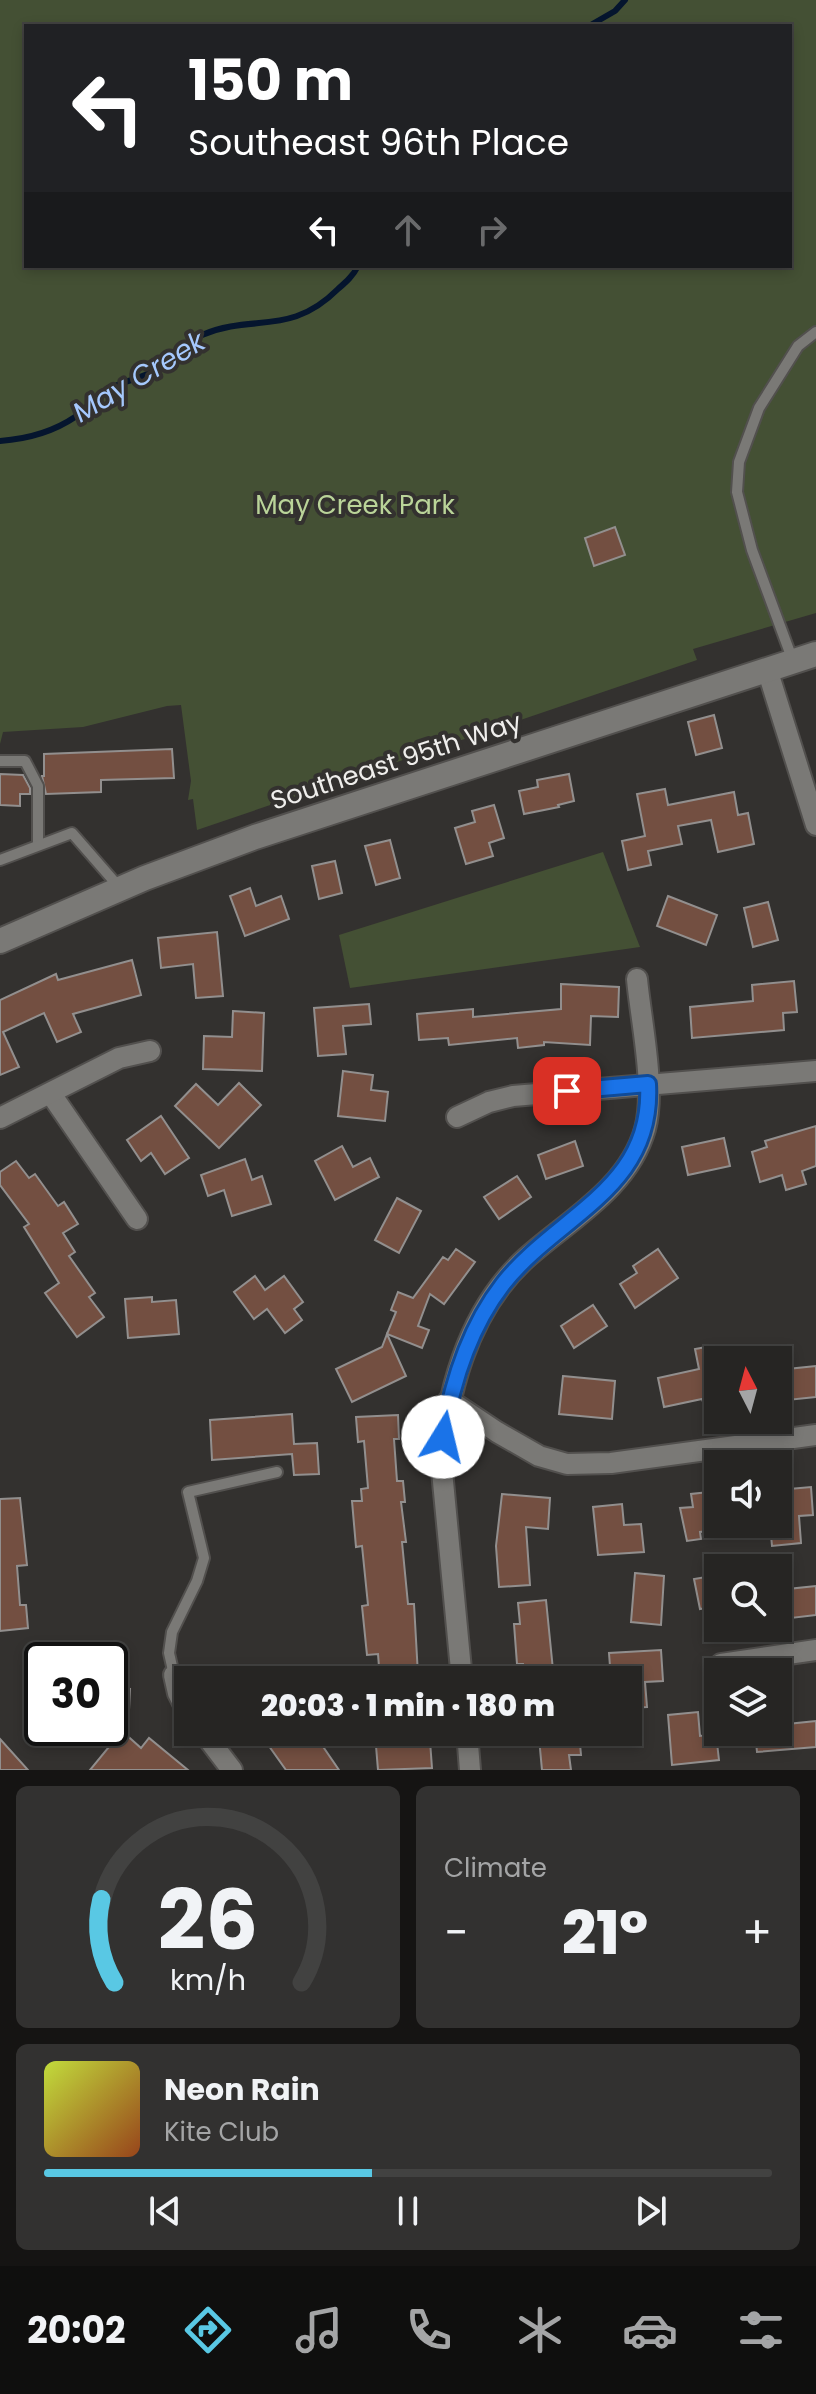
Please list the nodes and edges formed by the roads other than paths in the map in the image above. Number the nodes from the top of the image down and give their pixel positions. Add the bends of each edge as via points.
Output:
1 (816, 332) edge
2 (804, 658) edge
3 (767, 669) junction
4 (0, 761) edge
5 (816, 825) edge
6 (38, 845) junction
7 (0, 860) edge
8 (121, 889) junction
9 (0, 941) edge
10 (637, 979) dead end
11 (150, 1051) dead end
12 (816, 1071) edge
13 (648, 1084) junction
14 (51, 1094) junction
15 (457, 1117) dead end
16 (0, 1118) edge
17 (137, 1219) dead end
18 (449, 1400) junction
19 (816, 1435) edge
20 (277, 1472) dead end
21 (816, 1650) edge
22 (762, 1658) edge
23 (461, 1666) edge
24 (174, 1675) edge
25 (214, 1746) edge
26 (468, 1746) edge
27 (232, 1770) edge
28 (470, 1770) edge

1 - 2 lane via 798,346 759,408 739,462 737,492 752,550
2 - 3 street, Southeast 95th Way
3 - 5 street
3 - 8 street, Southeast 95th Way via 255,837
4 - 6 lane via 25,761 38,786
6 - 7 lane
6 - 8 lane via 72,833
8 - 9 street, Southeast 95th Way
10 - 13 street
11 - 14 street via 119,1058
12 - 13 street
13 - 15 street via 513,1096
13 - 18 street via 650,1108 635,1152 614,1183 503,1284 473,1333
14 - 16 street
14 - 17 street
18 - 19 street via 539,1456 567,1464 611,1463
18 - 23 street via 442,1471
20 - 24 lane via 188,1492 204,1558 172,1632
21 - 22 street
25 - 27 street
26 - 28 street

